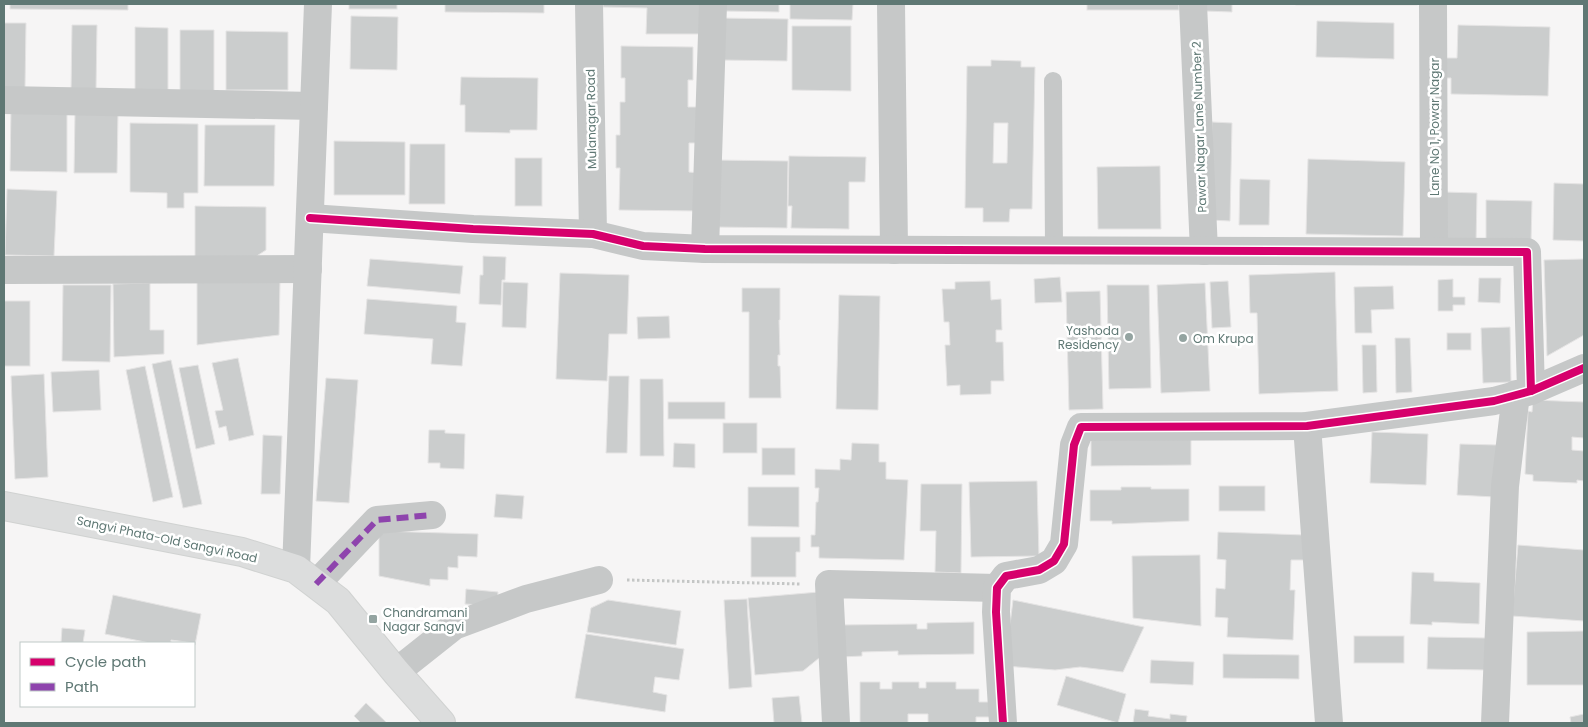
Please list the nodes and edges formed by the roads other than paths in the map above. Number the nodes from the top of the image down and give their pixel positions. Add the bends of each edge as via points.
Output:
1 (318, 4) edge
2 (589, 4) edge
3 (713, 4) edge
4 (891, 4) edge
5 (1193, 4) edge
6 (1432, 4) edge
7 (1053, 82) dead end
8 (4, 100) edge
9 (314, 106) junction
10 (310, 218) junction
11 (593, 234) junction
12 (705, 249) junction
13 (894, 250) junction
14 (1054, 250) junction
15 (1204, 251) junction
16 (1434, 251) junction
17 (308, 269) junction
18 (4, 270) edge
19 (1584, 368) edge
20 (1524, 393) junction
21 (1307, 426) junction
22 (4, 506) edge
23 (432, 515) dead end
24 (306, 576) junction
25 (599, 580) road end
26 (997, 588) junction
27 (396, 672) junction
28 (441, 723) edge
29 (836, 723) edge
30 (1003, 723) edge
31 (1329, 723) edge
32 (1496, 723) edge

1 - 9 street
2 - 11 street, Mulanagar Road
3 - 12 street
4 - 13 street
5 - 15 street, Pawar Nagar Lane Number 2
6 - 16 street, Lane No 1, Powar Nagar
7 - 14 lane
8 - 9 street
9 - 10 street
10 - 11 street
10 - 17 street
11 - 12 street via 643,246
12 - 13 street
13 - 14 street
14 - 15 street
15 - 16 street
16 - 20 street via 1527,252
17 - 18 street
17 - 24 street
19 - 20 street
20 - 21 street
20 - 32 street via 1505,486
21 - 26 street via 1081,427 1074,445 1064,544 1054,561 1039,570 1006,576
21 - 31 street
22 - 24 main road, Sangvi Phata-Old Sangvi Road via 242,552
23 - 24 street via 377,520
24 - 27 main road, Sangvi Phata-Old Sangvi Road via 338,601
25 - 27 street via 526,599 454,626
26 - 29 street via 829,584
26 - 30 street
27 - 28 main road, Sangvi Phata-Old Sangvi Road

